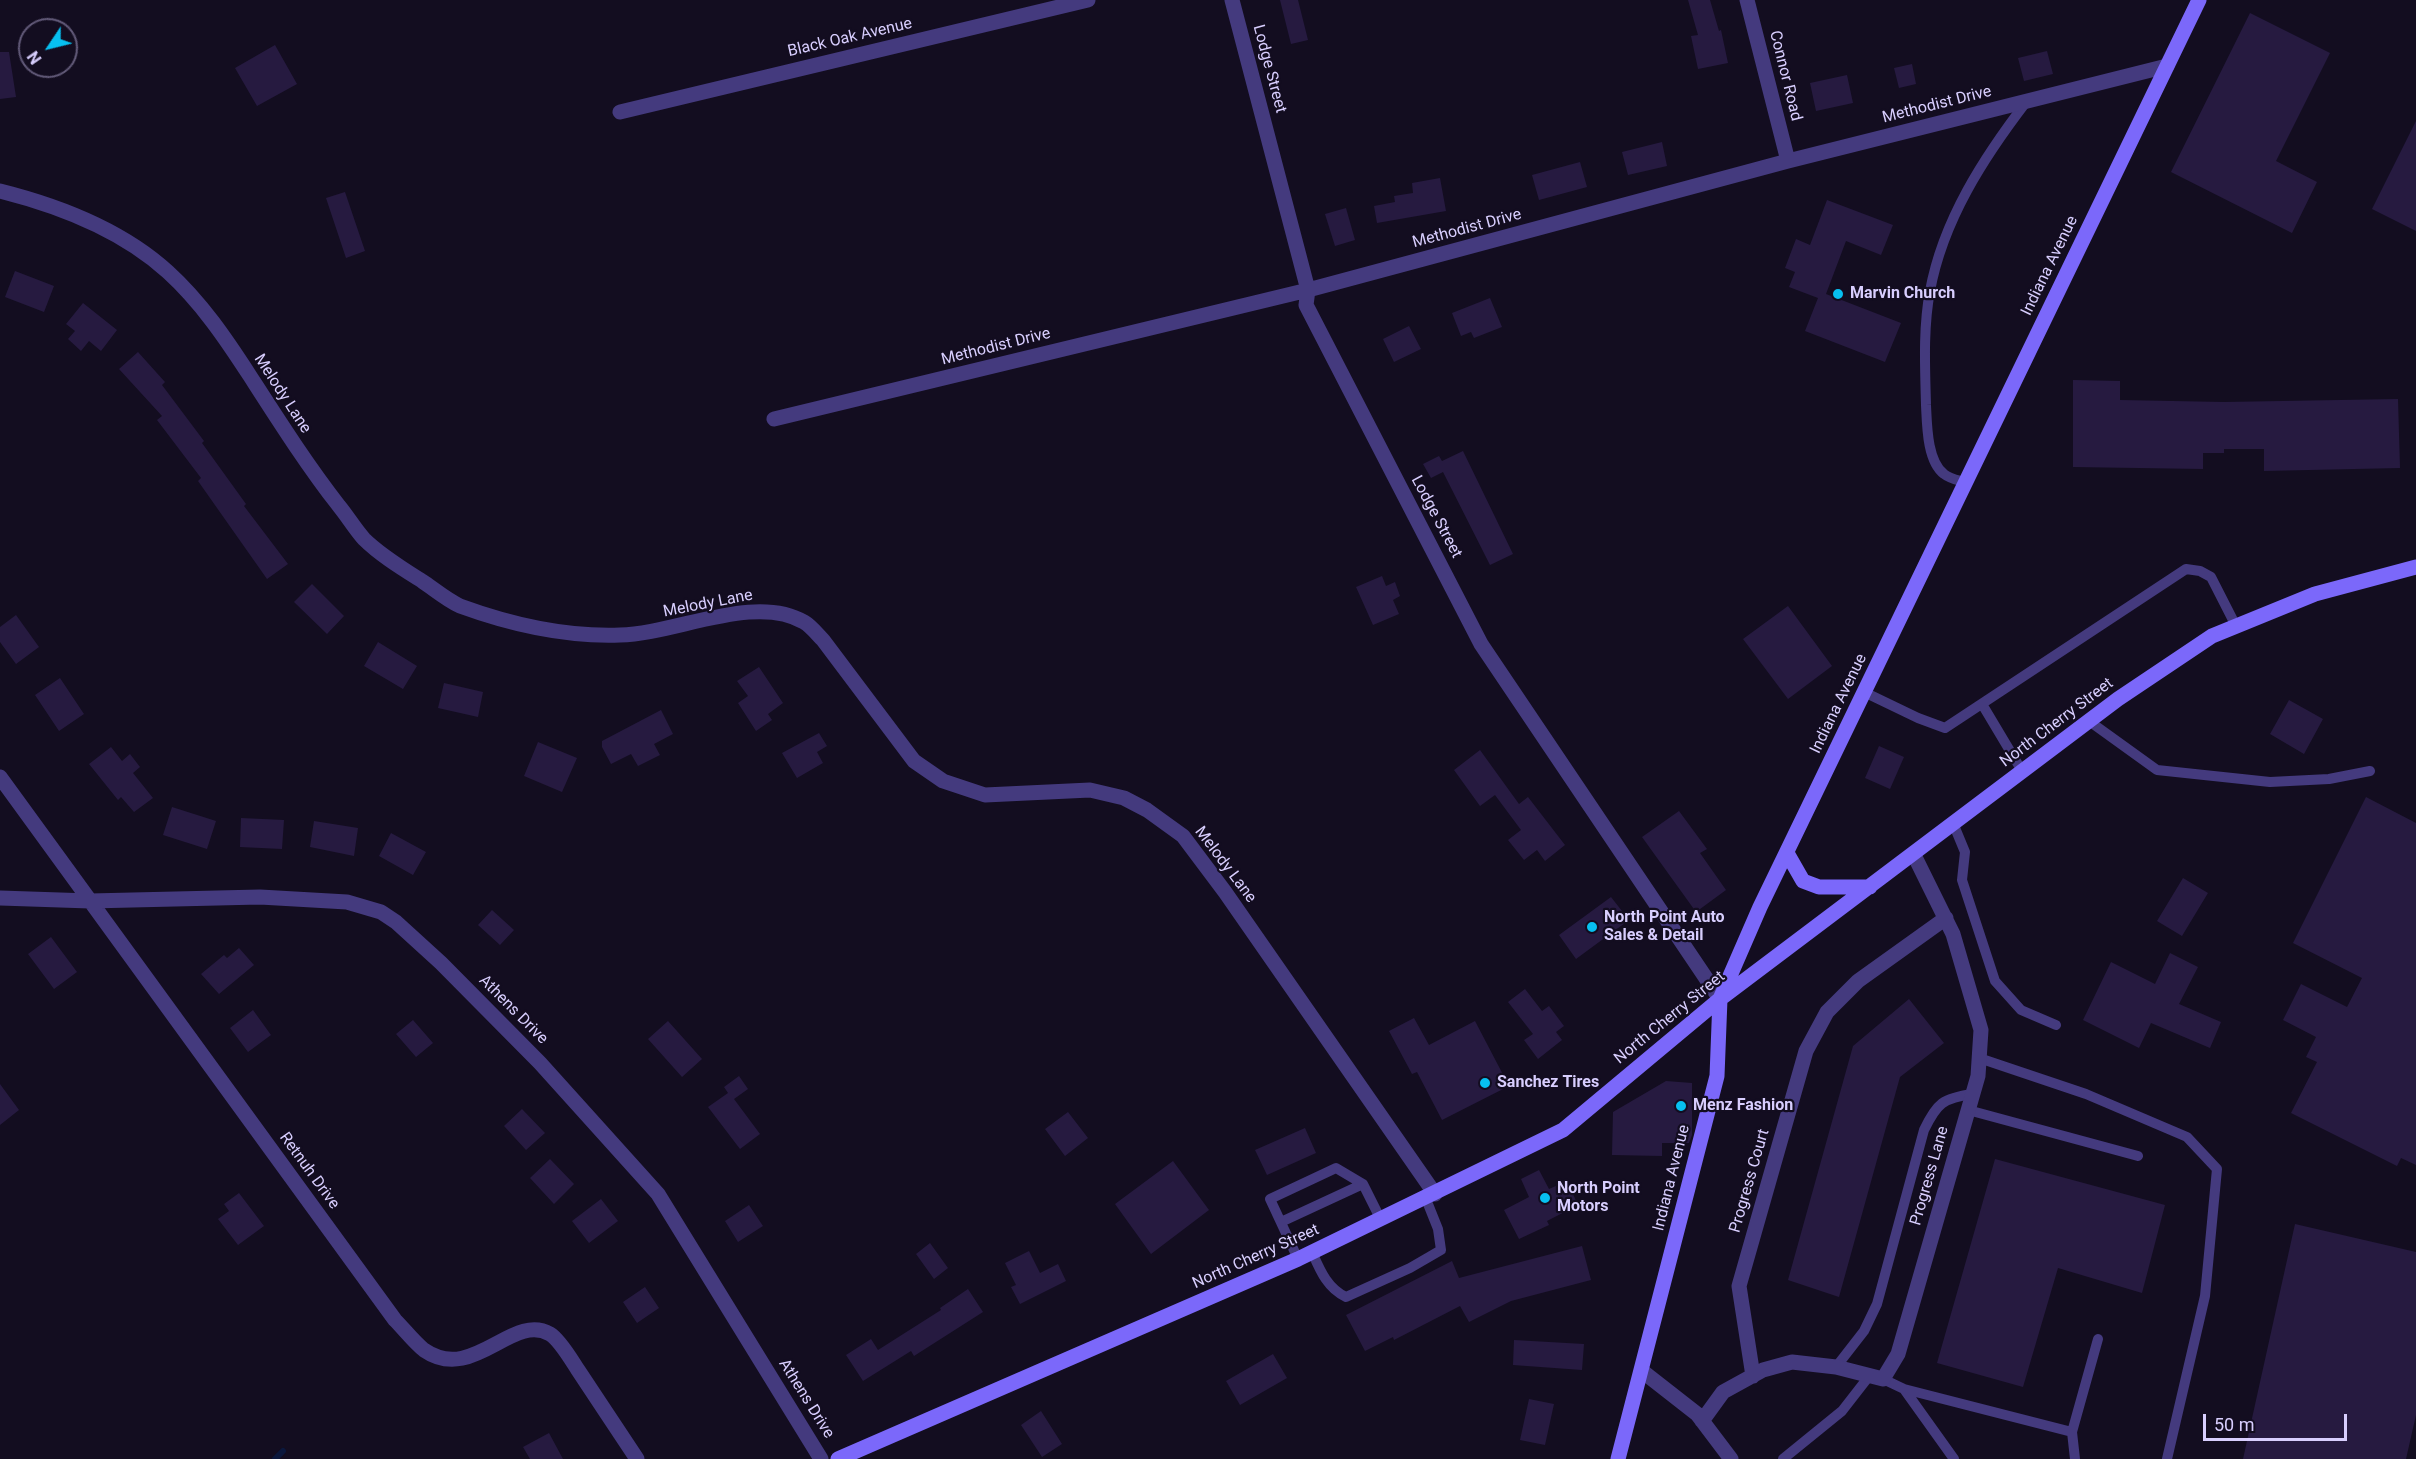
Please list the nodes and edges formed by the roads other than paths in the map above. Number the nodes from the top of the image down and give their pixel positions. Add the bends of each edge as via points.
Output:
1 (1088, 0) edge
2 (1232, 0) edge
3 (1747, 0) edge
4 (2199, 0) edge
5 (2167, 66) junction
6 (2027, 101) junction
7 (621, 111) dead end
8 (1788, 162) junction
9 (0, 191) edge
10 (1308, 290) junction
11 (774, 419) dead end
12 (1965, 482) junction
13 (2416, 567) edge
14 (2236, 626) junction
15 (1864, 692) junction
16 (1982, 704) junction
17 (2089, 721) junction
18 (2022, 771) junction
19 (2370, 771) dead end
20 (0, 777) edge
21 (1953, 823) junction
22 (1787, 853) junction
23 (1914, 855) junction
24 (1869, 887) junction
25 (0, 898) edge
26 (90, 901) junction
27 (1946, 918) junction
28 (1720, 999) junction
29 (2056, 1025) dead end
30 (1979, 1058) junction
31 (1972, 1094) junction
32 (1968, 1110) junction
33 (2138, 1156) dead end
34 (1363, 1184) junction
35 (1430, 1197) junction
36 (1381, 1220) junction
37 (1281, 1222) junction
38 (1305, 1256) junction
39 (2098, 1339) dead end
40 (1836, 1366) junction
41 (1642, 1371) junction
42 (1753, 1376) junction
43 (1876, 1377) junction
44 (1904, 1389) junction
45 (1702, 1421) junction
46 (2072, 1432) junction
47 (637, 1459) edge
48 (821, 1459) edge
49 (838, 1459) edge
50 (1618, 1459) edge
51 (1731, 1459) edge
52 (1783, 1459) edge
53 (1954, 1459) edge
54 (2075, 1459) edge
55 (2167, 1459) edge

1 - 7 street, Black Oak Avenue
2 - 10 street, Lodge Street
3 - 8 street, Connor Road
4 - 5 main road, Indiana Avenue
5 - 6 street, Methodist Drive
5 - 12 main road, Indiana Avenue
6 - 8 street, Methodist Drive
6 - 12 lane via 1991,149 1964,197 1943,243 1929,292 1925,378 1932,451 1935,464 1944,474
8 - 10 street, Methodist Drive
9 - 35 street, Melody Lane via 62,210 103,228 168,272 199,303 225,338 306,464 365,540 456,604 539,629 617,635 659,631 753,611 778,612 805,622 823,640 914,761 943,781 985,795 1090,790 1124,798 1147,810 1183,836 1225,892
10 - 11 street, Methodist Drive
10 - 28 street, Lodge Street via 1306,305 1481,644
12 - 15 main road, Indiana Avenue
13 - 14 main road, North Cherry Street via 2315,594
14 - 16 lane via 2211,577 2186,569
14 - 17 main road, North Cherry Street via 2212,636
15 - 16 lane via 1945,728
15 - 22 main road, Indiana Avenue
16 - 18 lane
17 - 18 main road, North Cherry Street
17 - 19 lane via 2157,770 2270,782 2329,780
18 - 21 main road, North Cherry Street
20 - 26 street, Retnuh Drive
21 - 23 main road, North Cherry Street
21 - 29 lane via 1965,852 1962,880 1995,981 2021,1010
22 - 24 main road via 1803,881 1819,887
22 - 28 main road, Indiana Avenue
23 - 24 main road, North Cherry Street
23 - 27 street, Progress Lane
24 - 28 main road, North Cherry Street
25 - 26 street, Athens Drive
26 - 47 street, Retnuh Drive via 395,1320 425,1350 447,1359 465,1359 533,1330 550,1334
26 - 48 street, Athens Drive via 260,897 347,902 381,912 396,922 540,1063 658,1194
27 - 30 street, Progress Lane via 1982,1030
27 - 42 street, Progress Court via 1858,981 1827,1012 1806,1051 1739,1286
28 - 35 main road, North Cherry Street via 1563,1130
28 - 41 main road, Indiana Avenue via 1717,1076
30 - 31 street, Progress Lane
30 - 55 lane via 2086,1094 2187,1137 2217,1168 2205,1296
31 - 32 street, Progress Lane
31 - 40 lane via 1941,1101 1932,1112 1877,1304 1864,1331
32 - 33 lane
32 - 43 street, Progress Lane via 1898,1354
34 - 36 lane
34 - 37 lane
34 - 37 lane via 1336,1168 1270,1199
35 - 36 main road, North Cherry Street
35 - 38 lane via 1441,1250 1410,1268 1346,1297
36 - 38 main road, North Cherry Street
37 - 38 lane
38 - 49 main road, North Cherry Street
39 - 46 lane
40 - 42 street via 1792,1362
40 - 43 street
41 - 45 street
41 - 50 main road, Indiana Avenue
42 - 45 street via 1723,1392
43 - 44 lane
43 - 52 lane via 1842,1411
44 - 46 lane
44 - 53 lane
45 - 51 street
46 - 54 lane

